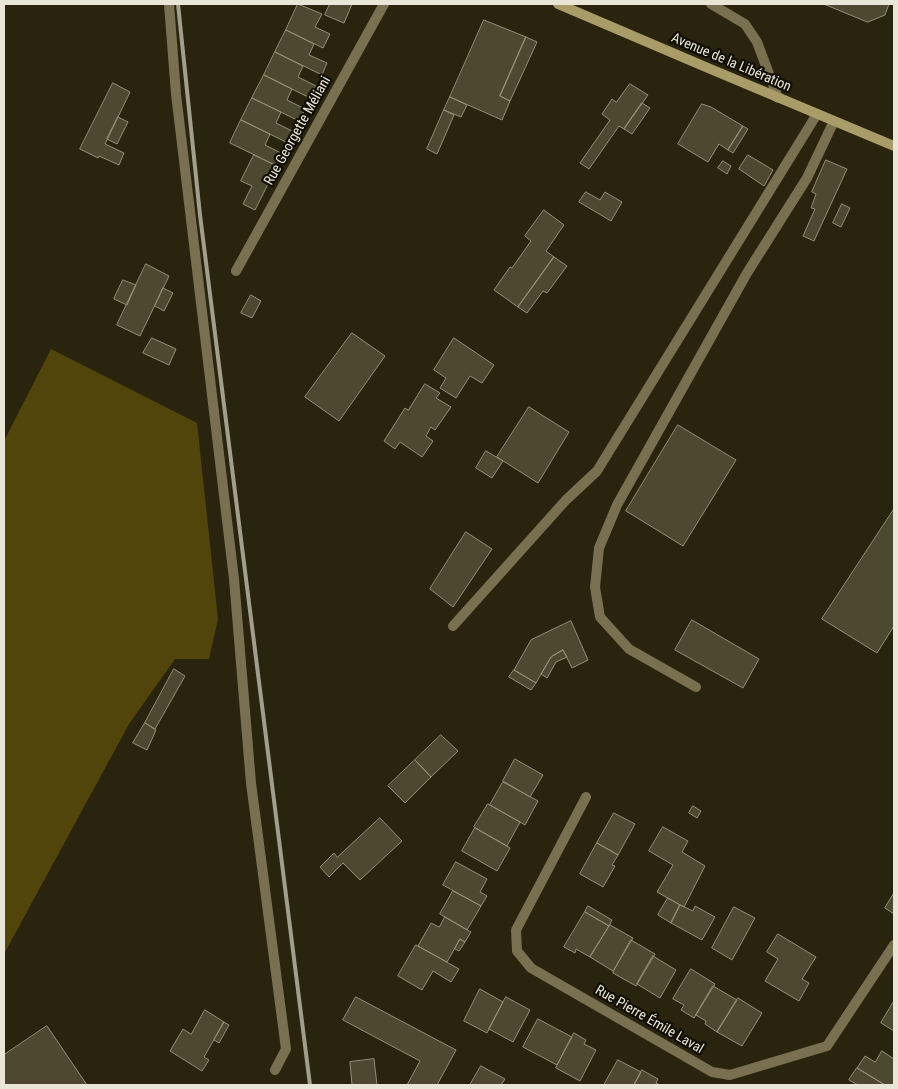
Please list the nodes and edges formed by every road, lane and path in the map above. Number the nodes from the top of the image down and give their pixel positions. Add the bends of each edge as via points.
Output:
1 (169, 4) edge
2 (384, 4) edge
3 (558, 4) edge
4 (711, 4) edge
5 (778, 98) junction
6 (817, 114) junction
7 (834, 121) junction
8 (894, 146) edge
9 (236, 271) dead end
10 (453, 626) dead end
11 (696, 688) dead end
12 (586, 797) dead end
13 (894, 945) edge
14 (275, 1070) dead end

1 - 14 street via 176,94 234,579 251,783 286,1049
2 - 9 street, Rue Georgette Méliani
3 - 5 main road, Avenue de la Libération
4 - 5 street via 745,24 757,42
5 - 6 main road, Avenue de la Libération
6 - 7 main road, Avenue de la Libération
6 - 10 street via 596,471
7 - 8 main road, Avenue de la Libération
7 - 11 street via 807,178 747,273 617,505 599,548 595,587 600,617 629,649
12 - 13 street, Rue Pierre Émile Laval via 516,930 517,951 532,968 712,1072 730,1075 827,1046

